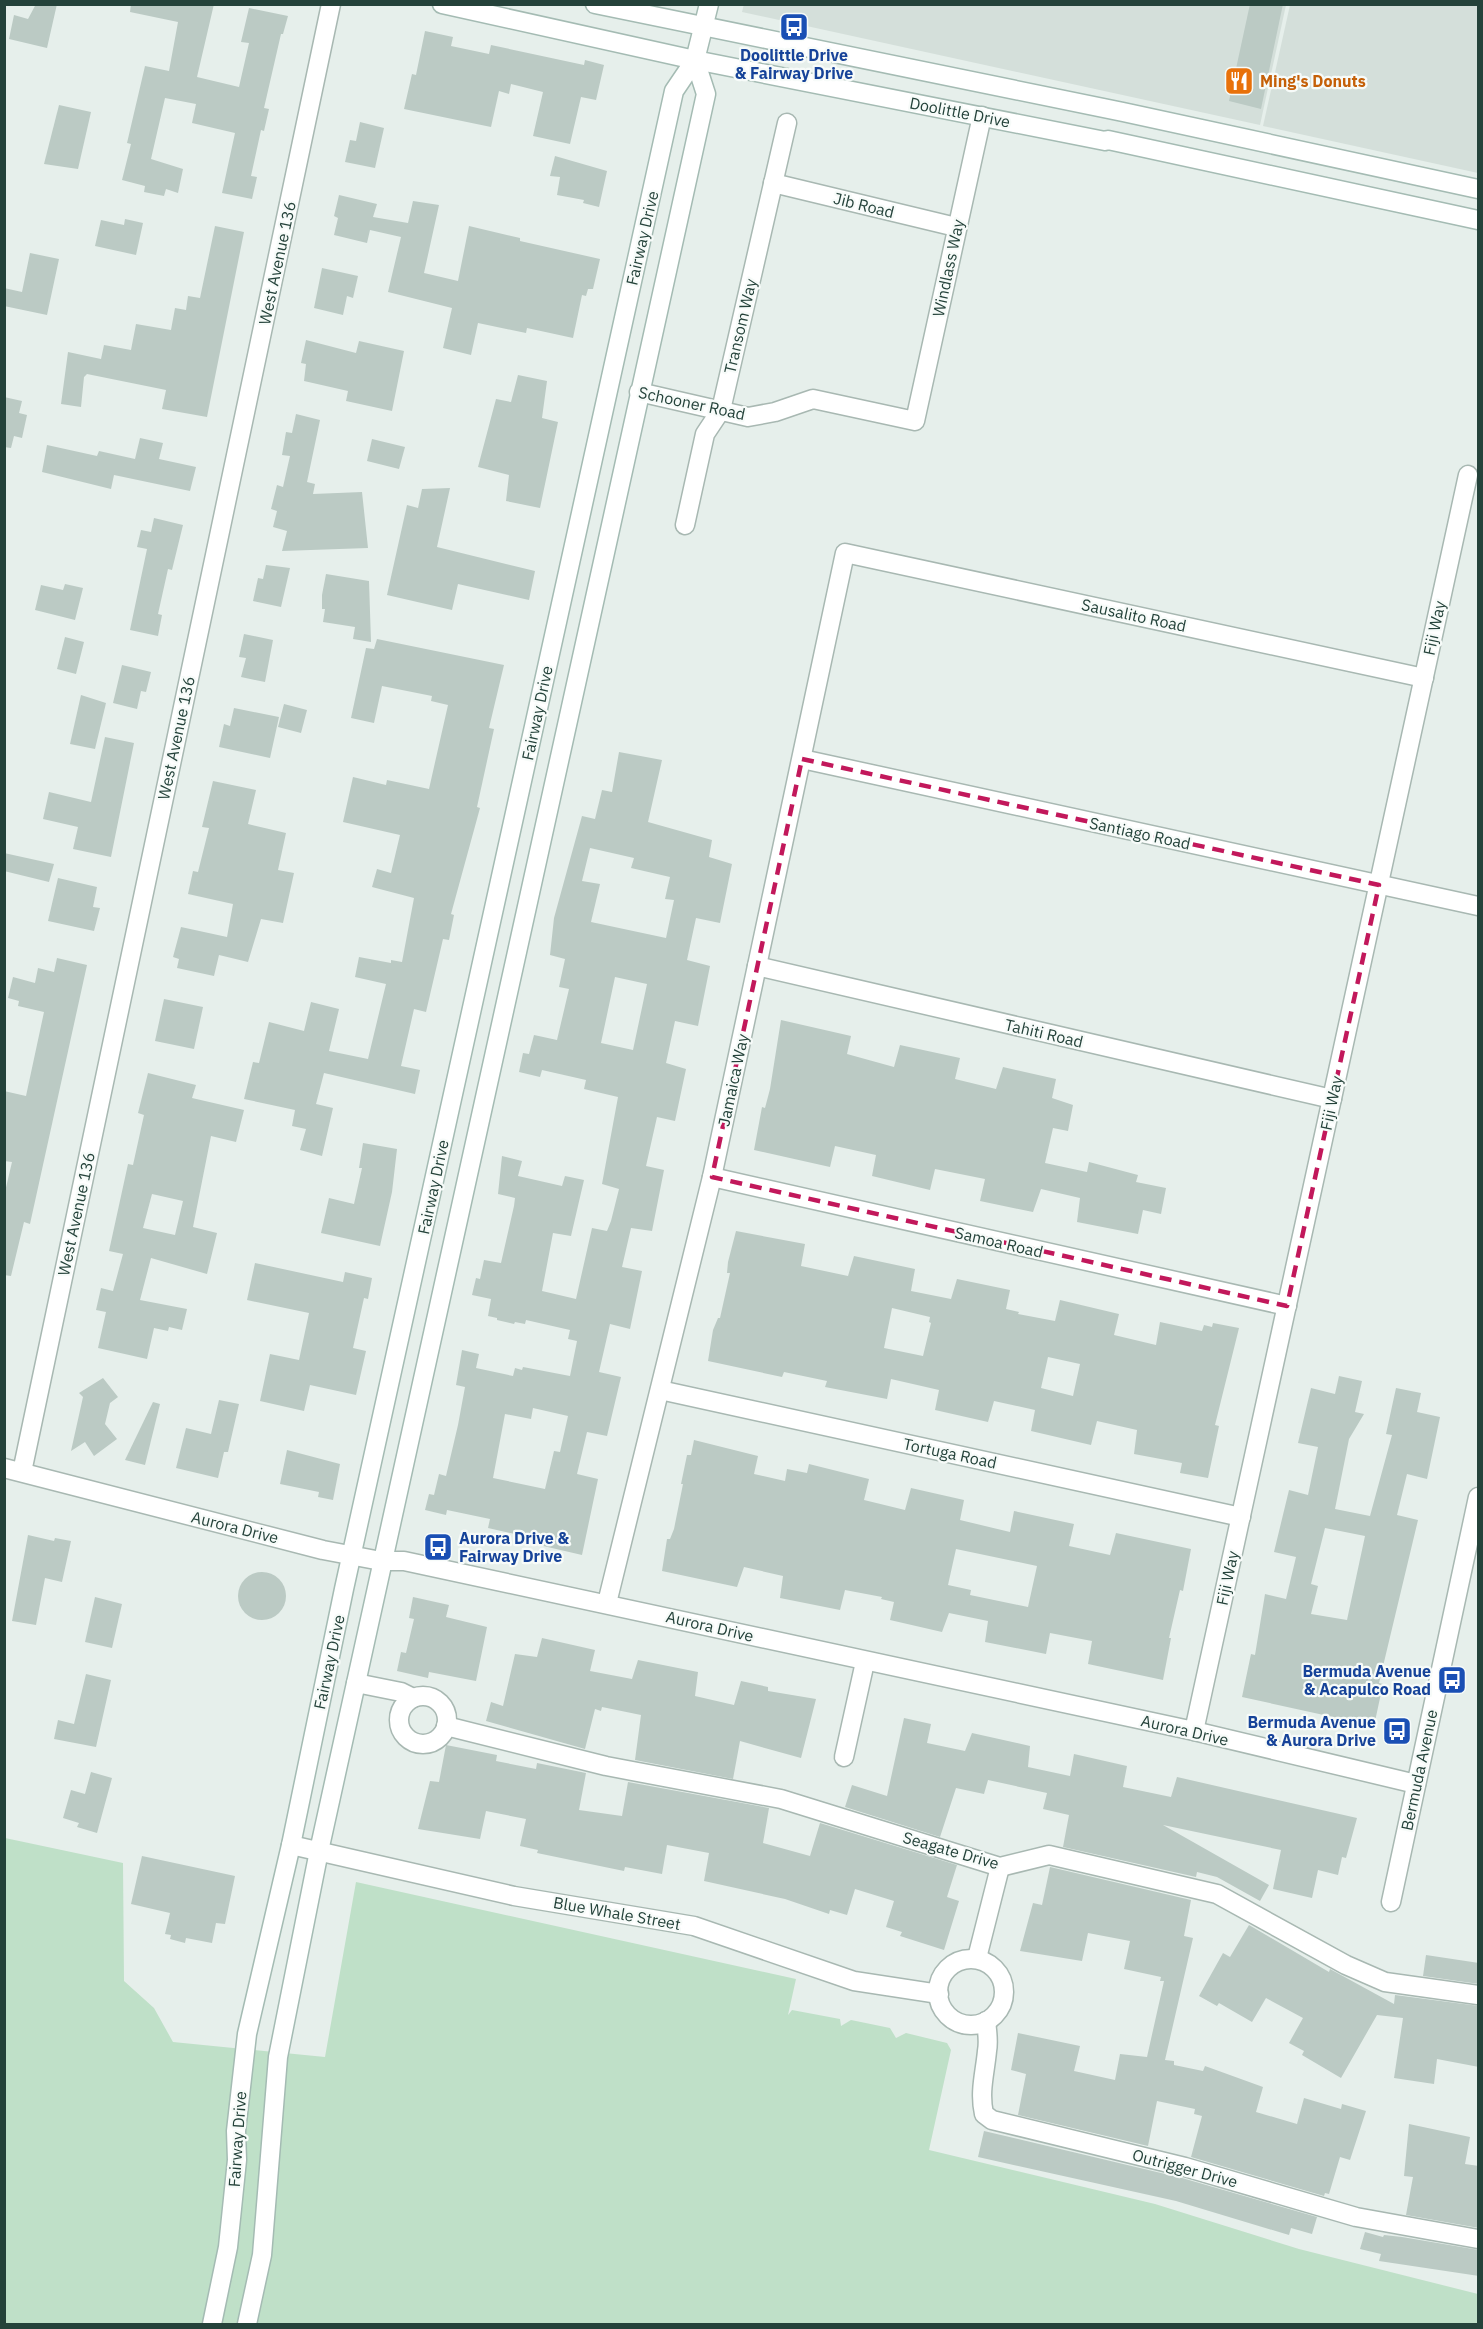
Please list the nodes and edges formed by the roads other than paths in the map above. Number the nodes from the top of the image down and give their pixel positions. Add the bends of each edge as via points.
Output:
1 (331, 4) edge
2 (441, 4) edge
3 (595, 4) edge
4 (709, 4) edge
5 (704, 29) junction
6 (695, 60) junction
7 (982, 116) junction
8 (787, 123) dead end
9 (773, 183) junction
10 (1479, 189) edge
11 (1479, 220) edge
12 (956, 227) junction
13 (608, 385) junction
14 (639, 392) junction
15 (721, 410) junction
16 (915, 421) joint
17 (1468, 475) dead end
18 (685, 525) dead end
19 (845, 553) joint
20 (1424, 678) junction
21 (802, 759) junction
22 (1378, 885) junction
23 (1479, 906) edge
24 (757, 966) junction
25 (462, 1054) junction
26 (492, 1062) junction
27 (1332, 1099) junction
28 (712, 1177) junction
29 (1287, 1306) junction
30 (660, 1390) junction
31 (13, 1470) edge
32 (1479, 1497) edge
33 (1241, 1517) junction
34 (353, 1554) junction
35 (381, 1561) junction
36 (1470, 1573) edge
37 (607, 1603) junction
38 (865, 1662) junction
39 (356, 1683) junction
40 (413, 1698) junction
41 (446, 1726) junction
42 (1194, 1731) junction
43 (844, 1757) dead end
44 (1416, 1784) junction
45 (291, 1845) junction
46 (319, 1851) junction
47 (1000, 1867) junction
48 (1391, 1902) dead end
49 (976, 1958) junction
50 (939, 1994) junction
51 (1479, 1995) edge
52 (986, 2021) junction
53 (1479, 2240) edge
54 (212, 2325) edge
55 (247, 2325) edge

1 - 31 street, West Avenue 136
2 - 6 street, Doolittle Drive
3 - 5 street, Doolittle Drive
4 - 5 street, Fairway Drive
5 - 6 street, Fairway Drive
5 - 10 street, Doolittle Drive via 1123,112
6 - 7 street, Doolittle Drive
6 - 13 street, Fairway Drive via 674,91
6 - 14 street, Fairway Drive via 706,94
7 - 11 street, Doolittle Drive
7 - 12 street, Windlass Way
8 - 9 street, Transom Way
9 - 12 street, Jib Road
9 - 15 street, Transom Way
12 - 16 street, Windlass Way
13 - 14 street, Schooner Road
13 - 25 street, Fairway Drive
14 - 15 street, Schooner Road
14 - 26 street, Fairway Drive
15 - 16 street, Schooner Road via 748,417 813,399
15 - 18 street, Transom Way via 705,434
17 - 20 street, Fiji Way
19 - 20 street, Sausalito Road
19 - 21 street, Jamaica Way
20 - 22 street, Fiji Way
21 - 22 street, Santiago Road
21 - 24 street, Jamaica Way
22 - 23 street, Santiago Road
22 - 27 street, Fiji Way
24 - 27 street, Tahiti Road
24 - 28 street, Jamaica Way
25 - 26 street
25 - 34 street, Fairway Drive
26 - 35 street, Fairway Drive
27 - 29 street, Fiji Way
28 - 29 street, Samoa Road
28 - 30 street, Jamaica Way
29 - 33 street, Fiji Way
30 - 33 street, Tortuga Road
30 - 37 street, Jamaica Way
31 - 34 street, Aurora Drive via 313,1548
32 - 36 street, Bermuda Avenue
33 - 42 street, Fiji Way
34 - 35 street, Aurora Drive
34 - 45 street, Fairway Drive
35 - 37 street, Aurora Drive via 404,1562
35 - 39 street, Fairway Drive
36 - 44 street, Bermuda Avenue
37 - 38 street, Aurora Drive
38 - 42 street, Aurora Drive
38 - 43 street
39 - 40 street
39 - 46 street, Fairway Drive
40 - 41 street via 428,1697 441,1704
40 - 41 street via 399,1716 406,1737 429,1743 437,1740
41 - 47 street, Seagate Drive via 606,1766 781,1799
42 - 44 street, Aurora Drive
44 - 48 street, Bermuda Avenue
45 - 46 street, Blue Whale Street
45 - 54 street, Fairway Drive via 247,2034 228,2247
46 - 50 street, Blue Whale Street via 514,1896 694,1926 854,1981
46 - 55 street, Fairway Drive via 278,2057 262,2255
47 - 49 street
47 - 51 street, Seagate Drive via 1049,1856 1217,1894 1385,1982
49 - 50 street via 952,1965 939,1983
49 - 52 street via 993,1967 1004,1985 1000,2006
50 - 52 street via 941,2005 955,2020 965,2024
52 - 53 street, Outrigger Drive via 988,2049 981,2102 984,2114 992,2120 1185,2167 1356,2217

